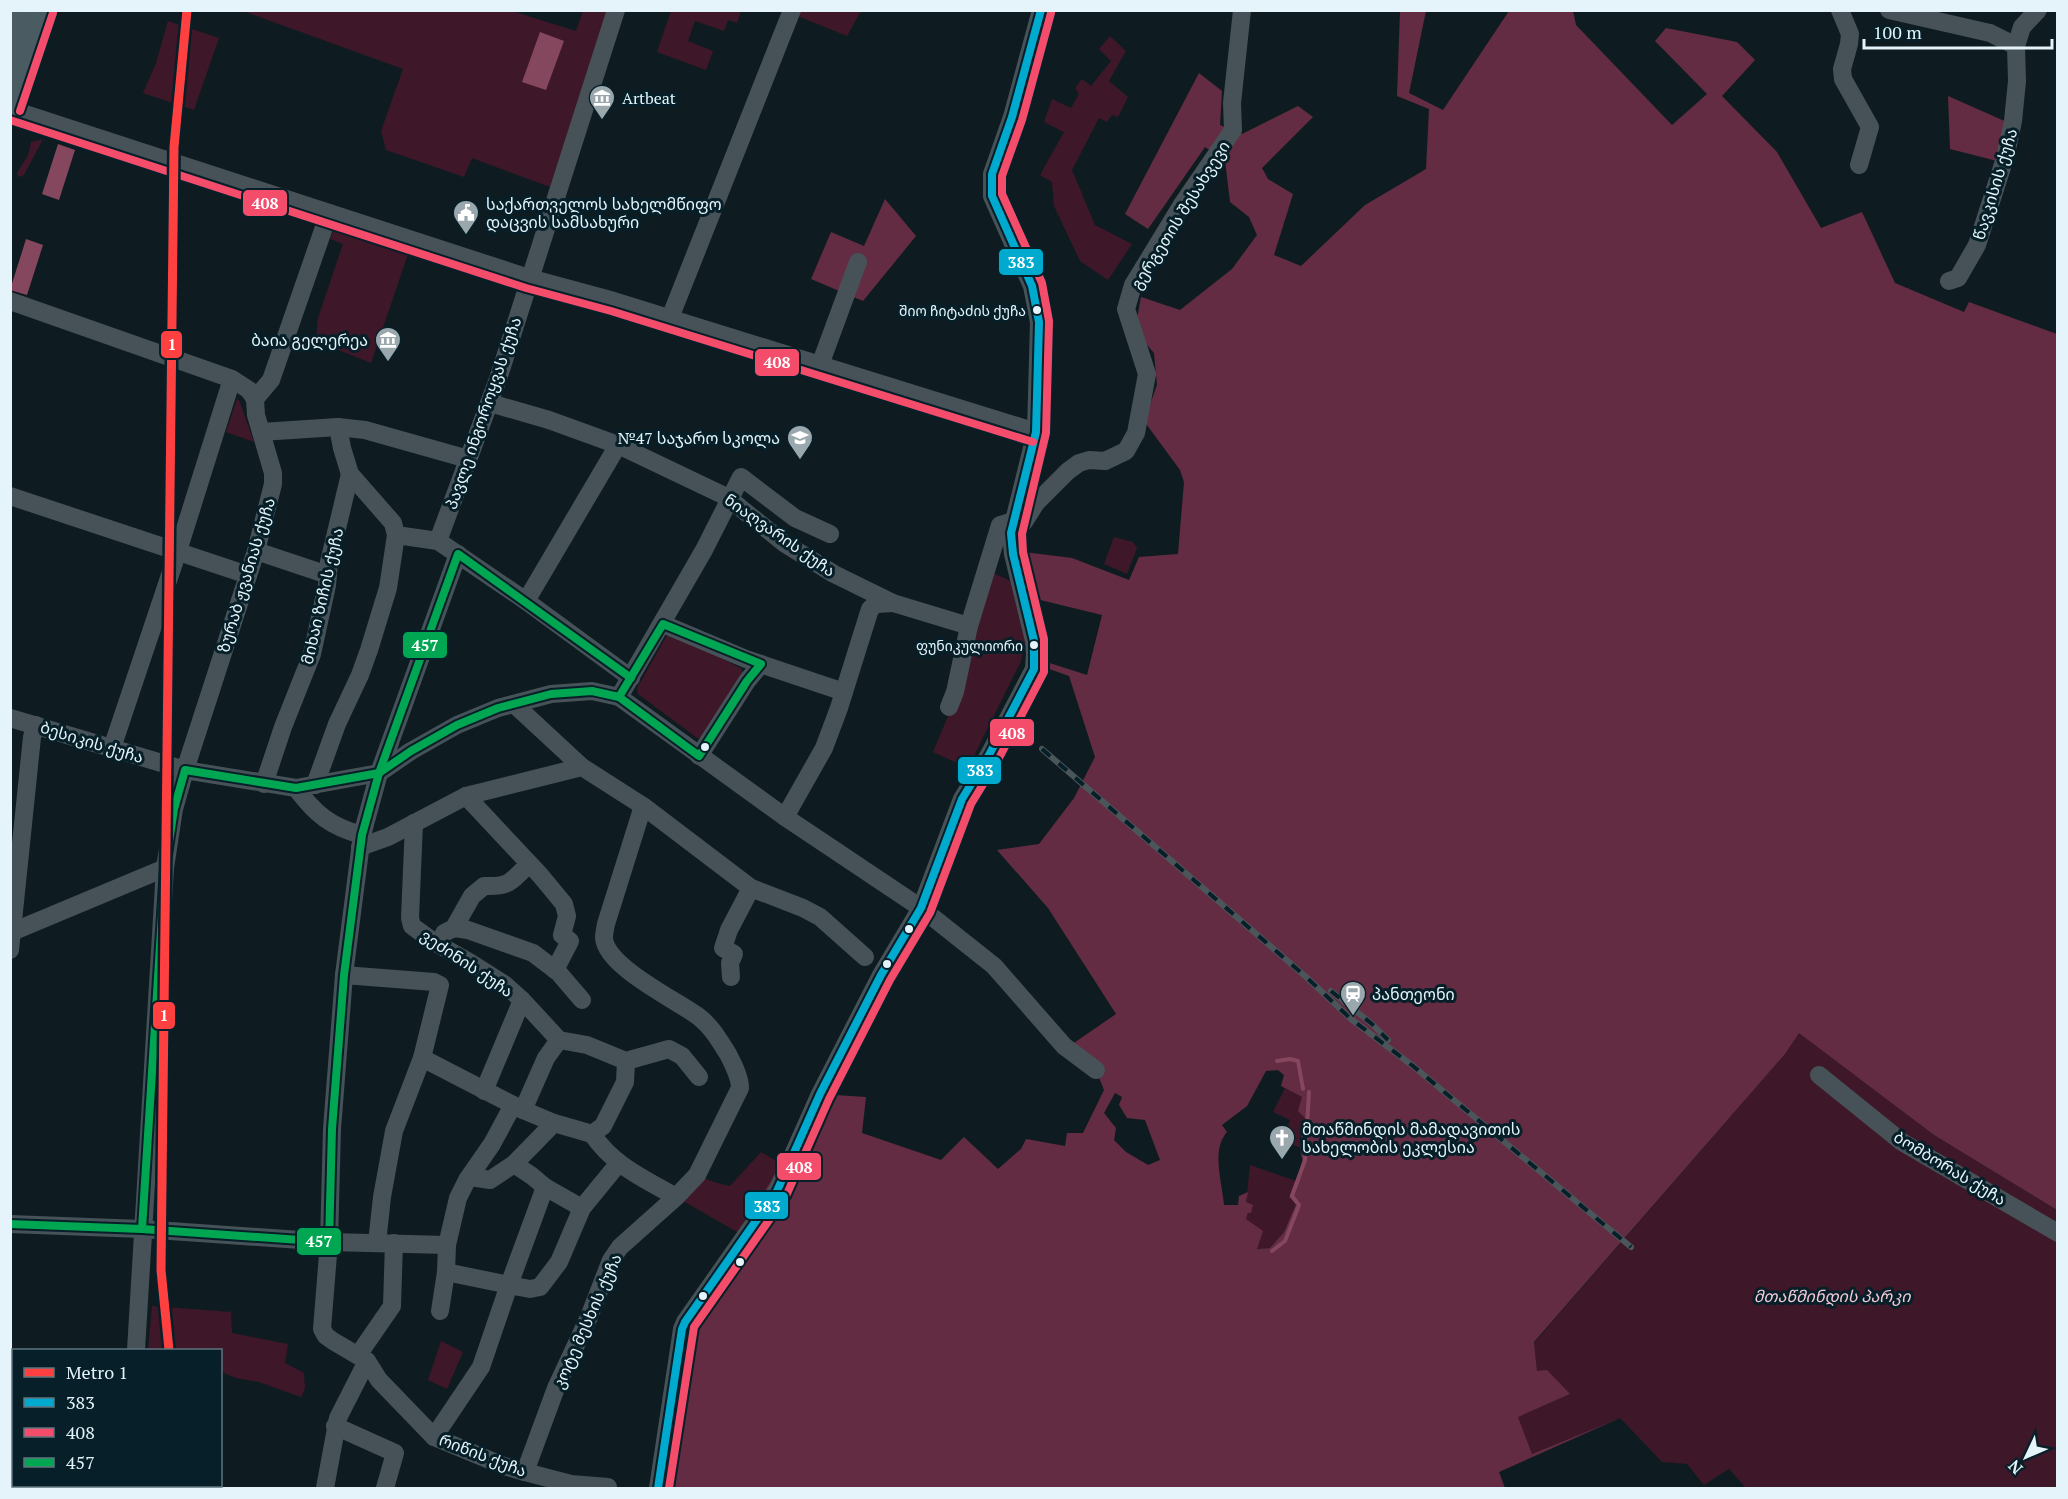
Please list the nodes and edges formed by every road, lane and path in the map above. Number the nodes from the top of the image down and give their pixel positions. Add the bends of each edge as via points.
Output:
1 (24, 10) edge
2 (43, 10) edge
3 (616, 10) edge
4 (792, 10) edge
5 (1041, 10) edge
6 (1242, 10) edge
7 (1840, 10) edge
8 (1889, 10) edge
9 (2038, 10) edge
10 (12, 41) edge
11 (2016, 46) junction
12 (10, 109) edge
13 (1859, 165) dead end
14 (329, 213) junction
15 (858, 262) dead end
16 (529, 278) junction
17 (1949, 281) dead end
18 (10, 301) edge
19 (670, 318) junction
20 (820, 365) junction
21 (232, 379) junction
22 (255, 399) junction
23 (490, 403) junction
24 (338, 427) junction
25 (261, 432) junction
26 (1036, 432) junction
27 (618, 445) junction
28 (468, 459) junction
29 (350, 474) junction
30 (10, 496) edge
31 (729, 498) junction
32 (1013, 521) junction
33 (830, 534) dead end
34 (396, 535) junction
35 (438, 541) junction
36 (178, 551) junction
37 (256, 551) junction
38 (458, 554) junction
39 (248, 575) junction
40 (328, 575) junction
41 (526, 602) junction
42 (893, 603) junction
43 (663, 624) junction
44 (969, 626) junction
45 (761, 664) junction
46 (631, 678) junction
47 (844, 692) junction
48 (619, 698) junction
49 (514, 704) junction
50 (949, 707) dead end
51 (10, 718) edge
52 (36, 725) junction
53 (112, 748) junction
54 (699, 756) junction
55 (582, 767) junction
56 (185, 770) junction
57 (379, 773) junction
58 (264, 784) junction
59 (315, 785) junction
60 (296, 788) junction
61 (466, 796) junction
62 (643, 806) junction
63 (785, 817) junction
64 (414, 823) junction
65 (361, 841) junction
66 (529, 864) junction
67 (165, 868) junction
68 (752, 888) junction
69 (921, 908) junction
70 (454, 928) junction
71 (12, 932) junction
72 (434, 942) junction
73 (10, 950) edge
74 (865, 957) dead end
75 (555, 969) junction
76 (344, 975) junction
77 (731, 976) dead end
78 (522, 1000) junction
79 (582, 1000) dead end
80 (559, 1040) junction
81 (422, 1058) junction
82 (626, 1061) junction
83 (1096, 1070) dead end
84 (1819, 1075) dead end
85 (699, 1077) dead end
86 (484, 1091) junction
87 (518, 1108) junction
88 (554, 1123) junction
89 (597, 1130) junction
90 (514, 1164) junction
91 (618, 1164) junction
92 (471, 1177) junction
93 (545, 1186) junction
94 (676, 1197) junction
95 (582, 1208) junction
96 (10, 1224) edge
97 (142, 1229) junction
98 (2058, 1233) edge
99 (329, 1242) junction
100 (386, 1243) junction
101 (447, 1245) junction
102 (446, 1272) junction
103 (509, 1285) junction
104 (440, 1311) dead end
105 (136, 1349) edge
106 (365, 1354) junction
107 (335, 1426) junction
108 (434, 1437) junction
109 (525, 1472) junction
110 (608, 1487) edge
111 (325, 1488) edge
112 (385, 1488) edge
113 (658, 1488) edge

1 - 10 main road
2 - 12 main road
3 - 16 street, პავლე ინგოროყვას ქუჩა
4 - 19 street
5 - 26 street via 990,184 1032,286 1038,322
6 - 32 street, გერგეთის შესახვევი via 1232,103 1233,130 1133,285 1126,309 1147,374 1136,433 1126,451 1106,461 1089,460 1074,467 1036,504 1024,522
7 - 13 street via 1850,34 1843,79 1870,127
8 - 11 street via 1990,33
9 - 11 street, წავკისის ქუჩა via 2022,27
11 - 17 street, წავკისის ქუჩა via 2017,81 2005,158 1977,245 1958,278
12 - 14 street
14 - 16 street
14 - 22 street via 271,380
15 - 20 street
16 - 19 street
16 - 23 street, პავლე ინგოროყვას ქუჩა
18 - 21 street
19 - 20 street
20 - 26 street
21 - 22 street
21 - 36 street
22 - 25 street, ზურაბ ჟვანიას ქუჩა
23 - 27 street, ნიაღვარის ქუჩა
23 - 28 street, პავლე ინგოროყვას ქუჩა
24 - 25 street
24 - 28 street via 365,430
24 - 29 street
25 - 37 street, ზურაბ ჟვანიას ქუჩა via 273,484
26 - 32 street
27 - 31 street, ნიაღვარის ქუჩა
27 - 41 street
28 - 35 street, პავლე ინგოროყვას ქუჩა
29 - 34 street via 393,523
29 - 40 street, მიხაი ზიჩის ქუჩა
30 - 36 street
31 - 33 street via 741,477 795,518
31 - 42 street, ნიაღვარის ქუჩა via 794,549
31 - 43 street
32 - 44 street via 1000,525
32 - 69 street via 1011,542 1034,641 1034,669 962,799
34 - 35 street
34 - 59 street via 388,588 369,650
35 - 38 street
36 - 39 street
36 - 53 street
37 - 39 street, ზურაბ ჟვანიას ქუჩა
37 - 40 street
38 - 41 street
38 - 57 street
39 - 56 street, ზურაბ ჟვანიას ქუჩა
40 - 58 street, მიხაი ზიჩის ქუჩა via 312,654
41 - 46 street
42 - 44 street, ნიაღვარის ქუჩა
42 - 47 street via 876,604 870,609
43 - 45 street
43 - 46 street
44 - 50 street
45 - 47 street
45 - 54 street
46 - 48 street
47 - 63 street via 824,748
48 - 49 street, ბესიკის ქუჩა via 592,691 551,694
48 - 54 street
49 - 55 street
49 - 57 street, ბესიკის ქუჩა via 457,725
51 - 52 street, ბესიკის ქუჩა
52 - 53 street, ბესიკის ქუჩა
52 - 71 street
53 - 56 street, ბესიკის ქუჩა
54 - 63 street
55 - 61 street
55 - 62 street
56 - 58 street, ბესიკის ქუჩა
56 - 67 street, ზურაბ ჟვანიას ქუჩა
57 - 59 street, ბესიკის ქუჩა
57 - 65 street
58 - 60 street, ბესიკის ქუჩა
59 - 60 street, ბესიკის ქუჩა
60 - 65 street via 311,809
61 - 64 street
61 - 66 street
62 - 68 street
62 - 94 street, კოტე მესხის ქუჩა via 606,924 605,944 643,983 689,1010 713,1030 740,1085 696,1175
63 - 69 street
64 - 65 street via 388,837
64 - 72 street, ვეძინის ქუჩა via 410,918 412,926
65 - 76 street
66 - 70 street via 507,884 484,886 472,896
66 - 75 street via 566,909 562,934 570,941
67 - 71 street
67 - 97 street, ზურაბ ჟვანიას ქუჩა
68 - 74 street via 820,917
68 - 77 street via 723,948 734,954
69 - 83 street via 994,966 1064,1046
69 - 113 street via 840,1054 777,1191 685,1322
70 - 72 street
70 - 75 street via 533,953
71 - 73 street
72 - 78 street, ვეძინის ქუჩა via 480,968
75 - 79 street
76 - 81 street via 440,985
76 - 99 street via 332,1129
78 - 80 street, ვეძინის ქუჩა
78 - 86 street
80 - 82 street via 587,1045
80 - 87 street
81 - 86 street
81 - 100 street via 394,1131 382,1197
82 - 85 street via 669,1049 681,1056
82 - 89 street via 625,1082
84 - 98 street, ბომბორას ქუჩა via 1902,1142
86 - 87 street
87 - 88 street
87 - 92 street
88 - 89 street
88 - 90 street
89 - 91 street via 600,1146
90 - 92 street via 490,1180
90 - 93 street
91 - 94 street
91 - 95 street
92 - 101 street via 458,1198
93 - 95 street
93 - 103 street
94 - 109 street, კოტე მესხის ქუჩა via 620,1247 611,1260
95 - 103 street via 559,1262 540,1287
96 - 97 street
97 - 99 street
97 - 105 street, ზურაბ ჟვანიას ქუჩა
99 - 100 street
99 - 106 street, რიწის ქუჩა via 322,1329 326,1336
100 - 101 street
100 - 106 street via 392,1306
101 - 102 street
102 - 103 street
102 - 104 street
103 - 108 street via 481,1367
106 - 107 street
106 - 108 street, რიწის ქუჩა via 379,1380
107 - 111 street
107 - 112 street via 395,1453
108 - 109 street, რიწის ქუჩა
109 - 110 street, რიწის ქუჩა via 571,1484

